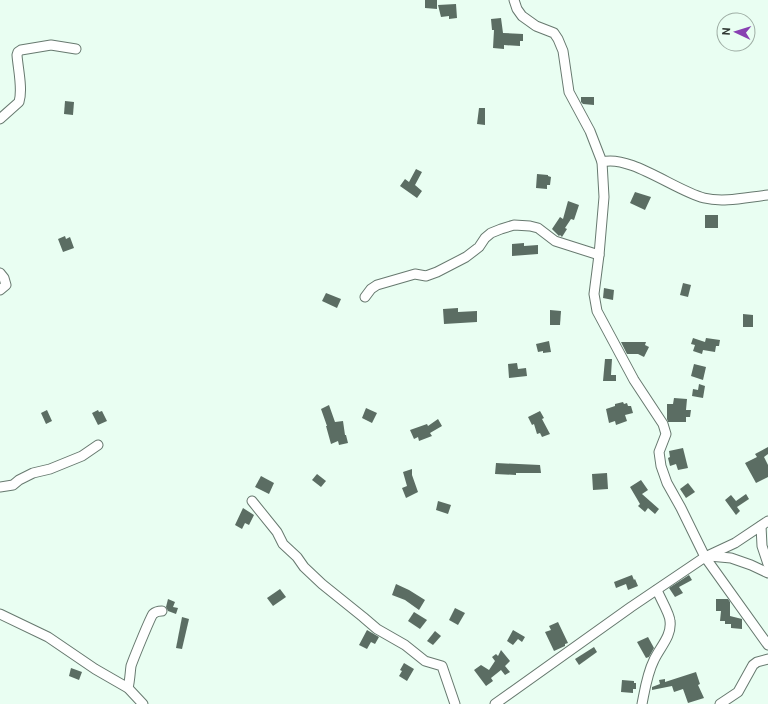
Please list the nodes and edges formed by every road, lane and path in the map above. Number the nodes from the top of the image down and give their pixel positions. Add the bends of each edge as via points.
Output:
1 (514, 0) edge
2 (76, 49) dead end
3 (0, 119) edge
4 (602, 162) junction
5 (768, 195) edge
6 (599, 255) junction
7 (0, 273) edge
8 (0, 290) edge
9 (365, 297) dead end
10 (98, 446) dead end
11 (0, 487) edge
12 (252, 500) dead end
13 (764, 523) edge
14 (706, 557) junction
15 (768, 564) edge
16 (768, 573) edge
17 (657, 590) junction
18 (162, 610) dead end
19 (0, 614) edge
20 (768, 645) edge
21 (768, 659) edge
22 (128, 688) junction
23 (143, 704) edge
24 (455, 704) edge
25 (495, 704) edge
26 (642, 704) edge
27 (720, 704) edge

1 - 4 street via 522,16 536,26 554,33 558,39 563,51 569,92
2 - 3 street via 51,45 18,52 21,92 19,102
4 - 5 street via 609,160 635,166 689,192 714,200
4 - 6 street via 604,197
6 - 9 street via 555,241 538,228 514,225 491,233 479,248 437,272 426,276 415,274 377,285
6 - 14 street via 594,294 597,311 634,380 666,430 659,452 661,466 667,483
7 - 8 street via 6,285
10 - 11 street via 82,456 33,473 13,485
12 - 24 street via 277,532 283,544 318,580 377,629 405,645 425,661 442,666
13 - 14 street via 735,543
13 - 15 street via 762,546
14 - 16 street via 731,558
14 - 17 street
14 - 20 street
17 - 25 street
17 - 26 street via 669,615 670,628 667,640 651,668
18 - 22 street via 157,611 150,619 134,655
19 - 22 street via 48,637
21 - 27 street via 753,665 738,692
22 - 23 street

